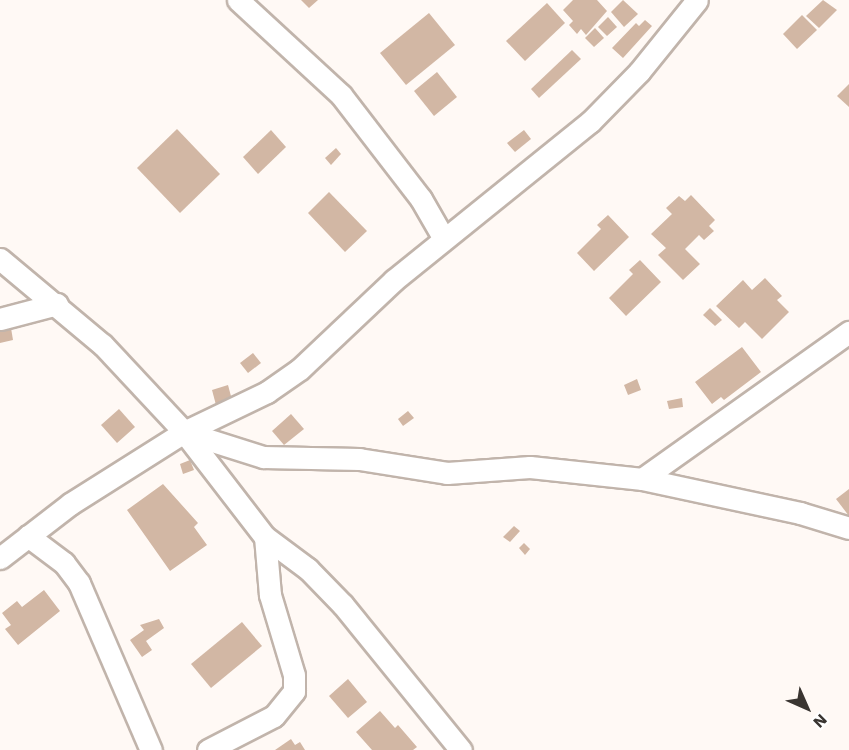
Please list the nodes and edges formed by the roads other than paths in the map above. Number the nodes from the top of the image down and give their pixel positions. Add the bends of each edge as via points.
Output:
1 (238, 0) edge
2 (697, 0) edge
3 (444, 239) junction
4 (0, 259) edge
5 (57, 304) junction
6 (0, 319) edge
7 (849, 332) edge
8 (184, 432) junction
9 (642, 479) junction
10 (849, 528) edge
11 (28, 536) junction
12 (265, 537) junction
13 (0, 558) edge
14 (151, 750) edge
15 (208, 750) edge
16 (461, 750) edge

1 - 3 street via 340,95 421,199
2 - 3 street via 639,72 590,122
3 - 8 street via 300,369 267,393
4 - 5 street
5 - 6 street
5 - 8 street via 103,345
7 - 9 street
8 - 9 street via 263,457 359,459 447,473 530,468
8 - 11 street
8 - 12 street
9 - 10 street via 800,513
11 - 13 street
11 - 14 street via 64,563 80,583
12 - 15 street via 270,595 294,675 294,691 274,716
12 - 16 street via 308,568 343,605

